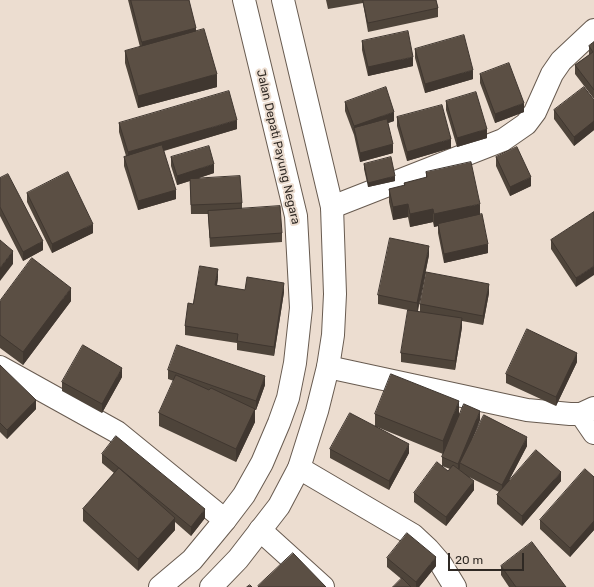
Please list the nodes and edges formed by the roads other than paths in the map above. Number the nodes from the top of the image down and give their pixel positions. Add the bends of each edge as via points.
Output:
1 (244, 0) edge
2 (282, 0) edge
3 (594, 30) edge
4 (332, 207) junction
5 (0, 367) edge
6 (328, 367) junction
7 (588, 411) edge
8 (594, 433) edge
9 (299, 468) junction
10 (225, 520) junction
11 (260, 530) junction
12 (160, 587) edge
13 (212, 587) edge
14 (323, 587) edge
15 (455, 587) edge

1 - 10 main road, Jalan Depati Payung Negara via 296,216 301,308 288,398 262,463 244,495
2 - 4 main road
3 - 4 main road via 561,61 552,74 535,112 526,124 503,140
4 - 6 main road via 334,294 333,334
5 - 10 main road via 117,432
6 - 7 main road via 527,410 570,414
6 - 9 main road
7 - 8 main road
9 - 11 main road via 279,506
9 - 15 main road via 413,535 441,564
10 - 12 main road, Jalan Depati Payung Negara via 192,560
11 - 13 main road
11 - 14 main road

